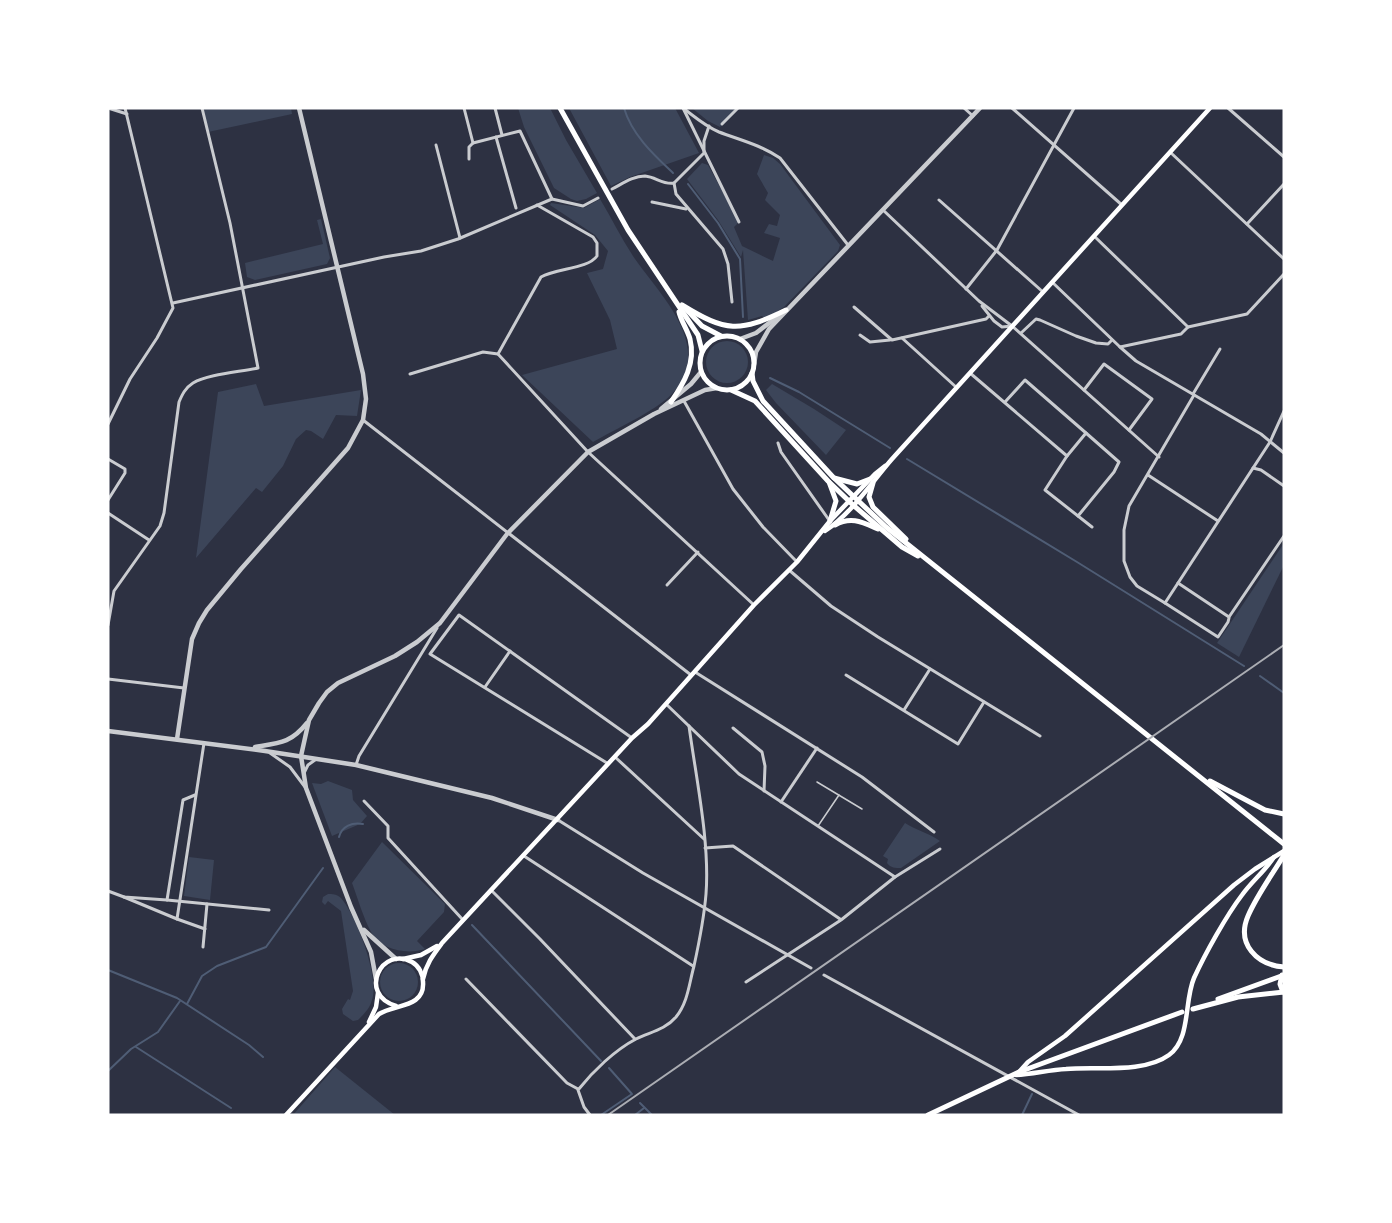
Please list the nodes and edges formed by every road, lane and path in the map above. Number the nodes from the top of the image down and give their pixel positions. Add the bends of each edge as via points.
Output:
1 (108, 108) edge
2 (125, 108) edge
3 (202, 108) edge
4 (299, 108) edge
5 (464, 108) edge
6 (495, 108) edge
7 (560, 108) edge
8 (683, 108) edge
9 (738, 108) edge
10 (964, 108) edge
11 (980, 108) edge
12 (1012, 108) edge
13 (1074, 108) edge
14 (1210, 108) edge
15 (1228, 108) edge
16 (127, 114) junction
17 (972, 116) junction
18 (722, 124) dead end
19 (709, 126) junction
20 (502, 135) junction
21 (496, 137) junction
22 (473, 143) junction
23 (436, 145) dead end
24 (1054, 145) junction
25 (1170, 152) junction
26 (704, 153) junction
27 (1284, 157) edge
28 (469, 159) dead end
29 (674, 183) junction
30 (1284, 184) edge
31 (612, 189) dead end
32 (598, 198) dead end
33 (552, 199) junction
34 (939, 200) dead end
35 (652, 202) dead end
36 (537, 205) junction
37 (1122, 205) junction
38 (516, 208) dead end
39 (688, 209) junction
40 (883, 210) junction
41 (739, 222) dead end
42 (1247, 224) junction
43 (1094, 236) junction
44 (460, 238) junction
45 (848, 245) junction
46 (997, 250) junction
47 (1284, 258) edge
48 (338, 267) junction
49 (1284, 274) edge
50 (1052, 282) junction
51 (243, 287) junction
52 (966, 289) junction
53 (1043, 292) junction
54 (732, 302) dead end
55 (979, 302) junction
56 (173, 303) junction
57 (680, 306) junction
58 (854, 307) dead end
59 (786, 310) junction
60 (989, 316) junction
61 (1012, 326) junction
62 (1188, 327) junction
63 (1021, 333) junction
64 (860, 335) dead end
65 (721, 336) junction
66 (902, 338) junction
67 (740, 339) junction
68 (891, 340) junction
69 (1112, 340) junction
70 (1120, 346) junction
71 (1220, 349) dead end
72 (702, 351) junction
73 (498, 354) junction
74 (754, 365) junction
75 (701, 372) junction
76 (752, 373) junction
77 (970, 373) junction
78 (410, 374) dead end
79 (956, 387) junction
80 (717, 388) junction
81 (731, 390) junction
82 (1084, 390) junction
83 (1194, 394) junction
84 (684, 400) junction
85 (671, 402) junction
86 (1005, 402) junction
87 (1284, 411) edge
88 (654, 414) junction
89 (363, 420) junction
90 (108, 424) edge
91 (1129, 430) junction
92 (1086, 433) junction
93 (1270, 442) junction
94 (778, 443) dead end
95 (588, 452) junction
96 (1284, 453) edge
97 (1067, 456) junction
98 (1159, 457) junction
99 (108, 459) edge
100 (1253, 468) junction
101 (1148, 475) junction
102 (830, 479) junction
103 (872, 481) junction
104 (1284, 486) edge
105 (108, 500) edge
106 (853, 501) junction
107 (108, 513) edge
108 (1078, 516) junction
109 (1218, 521) junction
110 (832, 523) junction
111 (1092, 527) dead end
112 (882, 531) junction
113 (507, 534) junction
114 (1284, 536) edge
115 (149, 540) junction
116 (698, 552) junction
117 (917, 552) junction
118 (797, 562) junction
119 (930, 563) junction
120 (788, 570) junction
121 (1178, 583) junction
122 (667, 585) dead end
123 (1165, 603) junction
124 (754, 605) junction
125 (1228, 617) junction
126 (440, 623) junction
127 (108, 625) edge
128 (510, 651) junction
129 (930, 669) junction
130 (693, 673) junction
131 (846, 675) dead end
132 (108, 679) edge
133 (485, 687) junction
134 (184, 688) junction
135 (984, 702) junction
136 (666, 704) junction
137 (904, 710) junction
138 (309, 720) junction
139 (689, 726) junction
140 (734, 728) dead end
141 (108, 731) edge
142 (1040, 735) dead end
143 (632, 738) junction
144 (177, 739) junction
145 (204, 743) junction
146 (248, 748) junction
147 (817, 748) junction
148 (266, 751) junction
149 (301, 756) junction
150 (615, 757) junction
151 (318, 759) junction
152 (608, 764) junction
153 (356, 765) junction
154 (1193, 771) junction
155 (304, 775) junction
156 (817, 782) dead end
157 (306, 788) junction
158 (764, 791) junction
159 (195, 795) junction
160 (839, 795) junction
161 (364, 801) dead end
162 (781, 802) junction
163 (862, 809) dead end
164 (1284, 814) edge
165 (558, 819) junction
166 (818, 826) junction
167 (934, 831) dead end
168 (704, 840) junction
169 (1284, 844) edge
170 (705, 848) junction
171 (940, 849) dead end
172 (1284, 853) edge
173 (524, 856) junction
174 (1274, 857) junction
175 (895, 877) junction
176 (491, 890) junction
177 (108, 891) edge
178 (124, 897) junction
179 (167, 900) junction
180 (179, 901) junction
181 (207, 904) junction
182 (704, 908) junction
183 (269, 910) dead end
184 (177, 919) junction
185 (463, 920) junction
186 (841, 920) junction
187 (361, 926) junction
188 (205, 930) junction
189 (442, 943) junction
190 (203, 947) dead end
191 (788, 955) junction
192 (396, 959) junction
193 (403, 959) junction
194 (694, 966) junction
195 (1284, 967) edge
196 (811, 968) dead end
197 (824, 975) dead end
198 (1283, 975) edge
199 (376, 979) junction
200 (423, 979) junction
201 (466, 979) dead end
202 (746, 982) dead end
203 (1284, 992) edge
204 (378, 993) junction
205 (1206, 1004) junction
206 (396, 1006) junction
207 (1193, 1009) dead end
208 (1182, 1012) dead end
209 (368, 1024) junction
210 (635, 1040) junction
211 (1019, 1072) junction
212 (1011, 1076) junction
213 (578, 1090) junction
214 (286, 1115) edge
215 (590, 1115) edge
216 (928, 1115) edge
217 (1079, 1115) edge

1 - 16 street
2 - 16 street
3 - 51 street
4 - 48 street
5 - 22 street
6 - 20 street
7 - 57 main road via 628,230
8 - 19 street
8 - 26 street
9 - 18 street
10 - 17 street
11 - 17 street
12 - 24 street
13 - 24 street
14 - 25 main road
15 - 27 street
16 - 56 street
17 - 40 street
19 - 26 street
19 - 45 street via 780,158
20 - 21 street
20 - 33 street via 520,131
21 - 22 street
21 - 38 street
22 - 28 street
23 - 44 street
24 - 37 street
24 - 46 street
25 - 37 main road
25 - 42 street
26 - 29 street
26 - 41 street
29 - 31 street via 645,176
29 - 39 street via 676,194
30 - 42 street
32 - 33 street via 583,206
33 - 36 street
34 - 46 street
35 - 39 street
36 - 44 street
36 - 73 street via 593,237 597,256 590,263 541,277
37 - 43 main road
39 - 54 street via 723,249
40 - 45 street
40 - 52 street
42 - 47 street
43 - 50 main road
43 - 62 street
44 - 48 street via 421,251
45 - 59 street
46 - 52 street
46 - 53 street
48 - 51 street
48 - 89 street via 363,374
49 - 62 street via 1247,314
50 - 53 main road
50 - 69 street
51 - 56 street
51 - 115 street via 258,368 202,379 184,391 179,402 164,513
52 - 55 street
53 - 61 main road
55 - 60 street
55 - 61 street
56 - 90 street
57 - 59 main road via 711,322 734,327 761,323
57 - 65 main road via 702,326
57 - 72 main road via 698,335
57 - 85 main road via 691,356 685,380
58 - 68 street
59 - 67 street via 756,333
59 - 74 street via 762,339
60 - 61 street via 1002,327
60 - 66 street
61 - 63 street
61 - 77 main road
62 - 70 street via 1181,334
63 - 69 street via 1036,319 1096,343 1108,344
63 - 82 street
64 - 68 street via 870,342
65 - 67 main road
65 - 72 main road
66 - 68 street
66 - 79 street
67 - 74 main road via 751,350
69 - 70 street
70 - 83 street via 1136,361
71 - 83 street
72 - 75 main road
73 - 78 street via 483,352
73 - 95 street
74 - 76 main road
75 - 80 main road
75 - 85 street
76 - 81 main road via 744,384
76 - 102 main road via 763,401
77 - 79 main road
77 - 86 street
79 - 103 main road
80 - 81 main road
80 - 84 street
81 - 102 main road via 760,406
82 - 91 street
82 - 91 street via 1104,364 1152,399
83 - 93 street
83 - 98 street
84 - 88 street
84 - 118 street via 733,489
85 - 88 street
86 - 92 street via 1025,380
86 - 97 street
87 - 93 street
88 - 95 street
89 - 113 street
89 - 134 street via 348,448 207,610 192,639
91 - 98 street
92 - 97 street
92 - 108 street via 1119,462
93 - 96 street
93 - 100 street
94 - 110 street
95 - 113 street
95 - 116 street
97 - 108 street via 1045,490
98 - 101 street
99 - 105 street via 125,469
100 - 104 street
100 - 109 street
101 - 109 street
101 - 123 street via 1129,506 1124,561 1137,586
102 - 103 main road via 857,484
102 - 106 main road
102 - 110 main road via 836,501
103 - 106 main road
103 - 117 main road via 869,497 873,507
106 - 110 main road
106 - 112 main road
106 - 117 main road
107 - 115 street
108 - 111 street
109 - 121 street
110 - 112 main road via 852,519
110 - 118 main road
112 - 119 main road
113 - 126 street
113 - 130 street
114 - 125 street
115 - 127 street via 114,591
116 - 122 street
116 - 124 street
117 - 119 main road
118 - 120 main road
119 - 154 main road
120 - 124 main road
120 - 129 street via 831,606
121 - 123 street
121 - 125 street
123 - 125 street via 1218,637
124 - 130 main road
126 - 138 street via 395,656 338,683 327,692
126 - 153 street
128 - 133 street
128 - 133 street via 459,615 430,654
128 - 143 street
129 - 135 street
129 - 137 street
130 - 136 main road
130 - 147 street
131 - 137 street
132 - 134 street
133 - 152 street
134 - 144 street
135 - 137 street via 958,744
135 - 142 street
136 - 139 street
136 - 143 main road
138 - 146 street via 291,740
138 - 149 street
139 - 158 street via 724,761
139 - 168 street
140 - 158 street via 762,752
141 - 144 street
143 - 150 main road
144 - 145 street
145 - 146 street
145 - 159 street
146 - 148 street
147 - 162 street
147 - 167 street
148 - 149 street
148 - 157 street via 290,767
149 - 151 street
149 - 155 street
150 - 152 main road
150 - 168 street
151 - 153 street
151 - 155 street via 308,765
152 - 165 main road
153 - 165 street via 492,798
154 - 164 main road via 1265,810
154 - 169 main road
155 - 157 street
156 - 160 lane
157 - 187 street
158 - 162 street
159 - 179 street via 183,800
159 - 180 street
160 - 163 lane
160 - 166 lane
161 - 185 street via 388,826 388,838
162 - 166 street
165 - 173 main road
165 - 182 street
166 - 175 street
168 - 170 street
170 - 182 street
170 - 186 street via 733,846
171 - 175 street
172 - 174 main road
172 - 195 main road via 1248,916 1245,939 1260,961
173 - 176 main road
173 - 194 street
174 - 211 main road via 1234,885 1065,1036
174 - 212 main road via 1241,896 1193,980 1183,1029 1169,1055 1143,1066
175 - 186 street
176 - 185 main road
176 - 210 street
177 - 178 street
178 - 179 street
178 - 184 street
179 - 180 street
180 - 181 street
180 - 184 street
181 - 183 street
181 - 188 street
182 - 191 street
182 - 194 street
184 - 188 street
185 - 189 main road
186 - 191 street
187 - 192 street
187 - 199 street
188 - 190 street
189 - 193 main road via 421,955
189 - 200 main road via 431,957
191 - 196 street
191 - 202 street
192 - 193 main road
192 - 199 main road via 382,966
193 - 200 main road via 417,966
194 - 210 street via 687,998 674,1019 657,1032
197 - 212 street
198 - 203 main road via 1280,984
198 - 205 main road
199 - 204 main road
200 - 206 main road via 417,1000
201 - 213 street
203 - 205 main road
204 - 206 main road via 388,1004
204 - 209 main road
205 - 207 main road
206 - 209 main road
208 - 211 main road
209 - 214 main road
210 - 213 street via 613,1055
211 - 212 main road
212 - 216 main road
212 - 217 street
213 - 215 street

